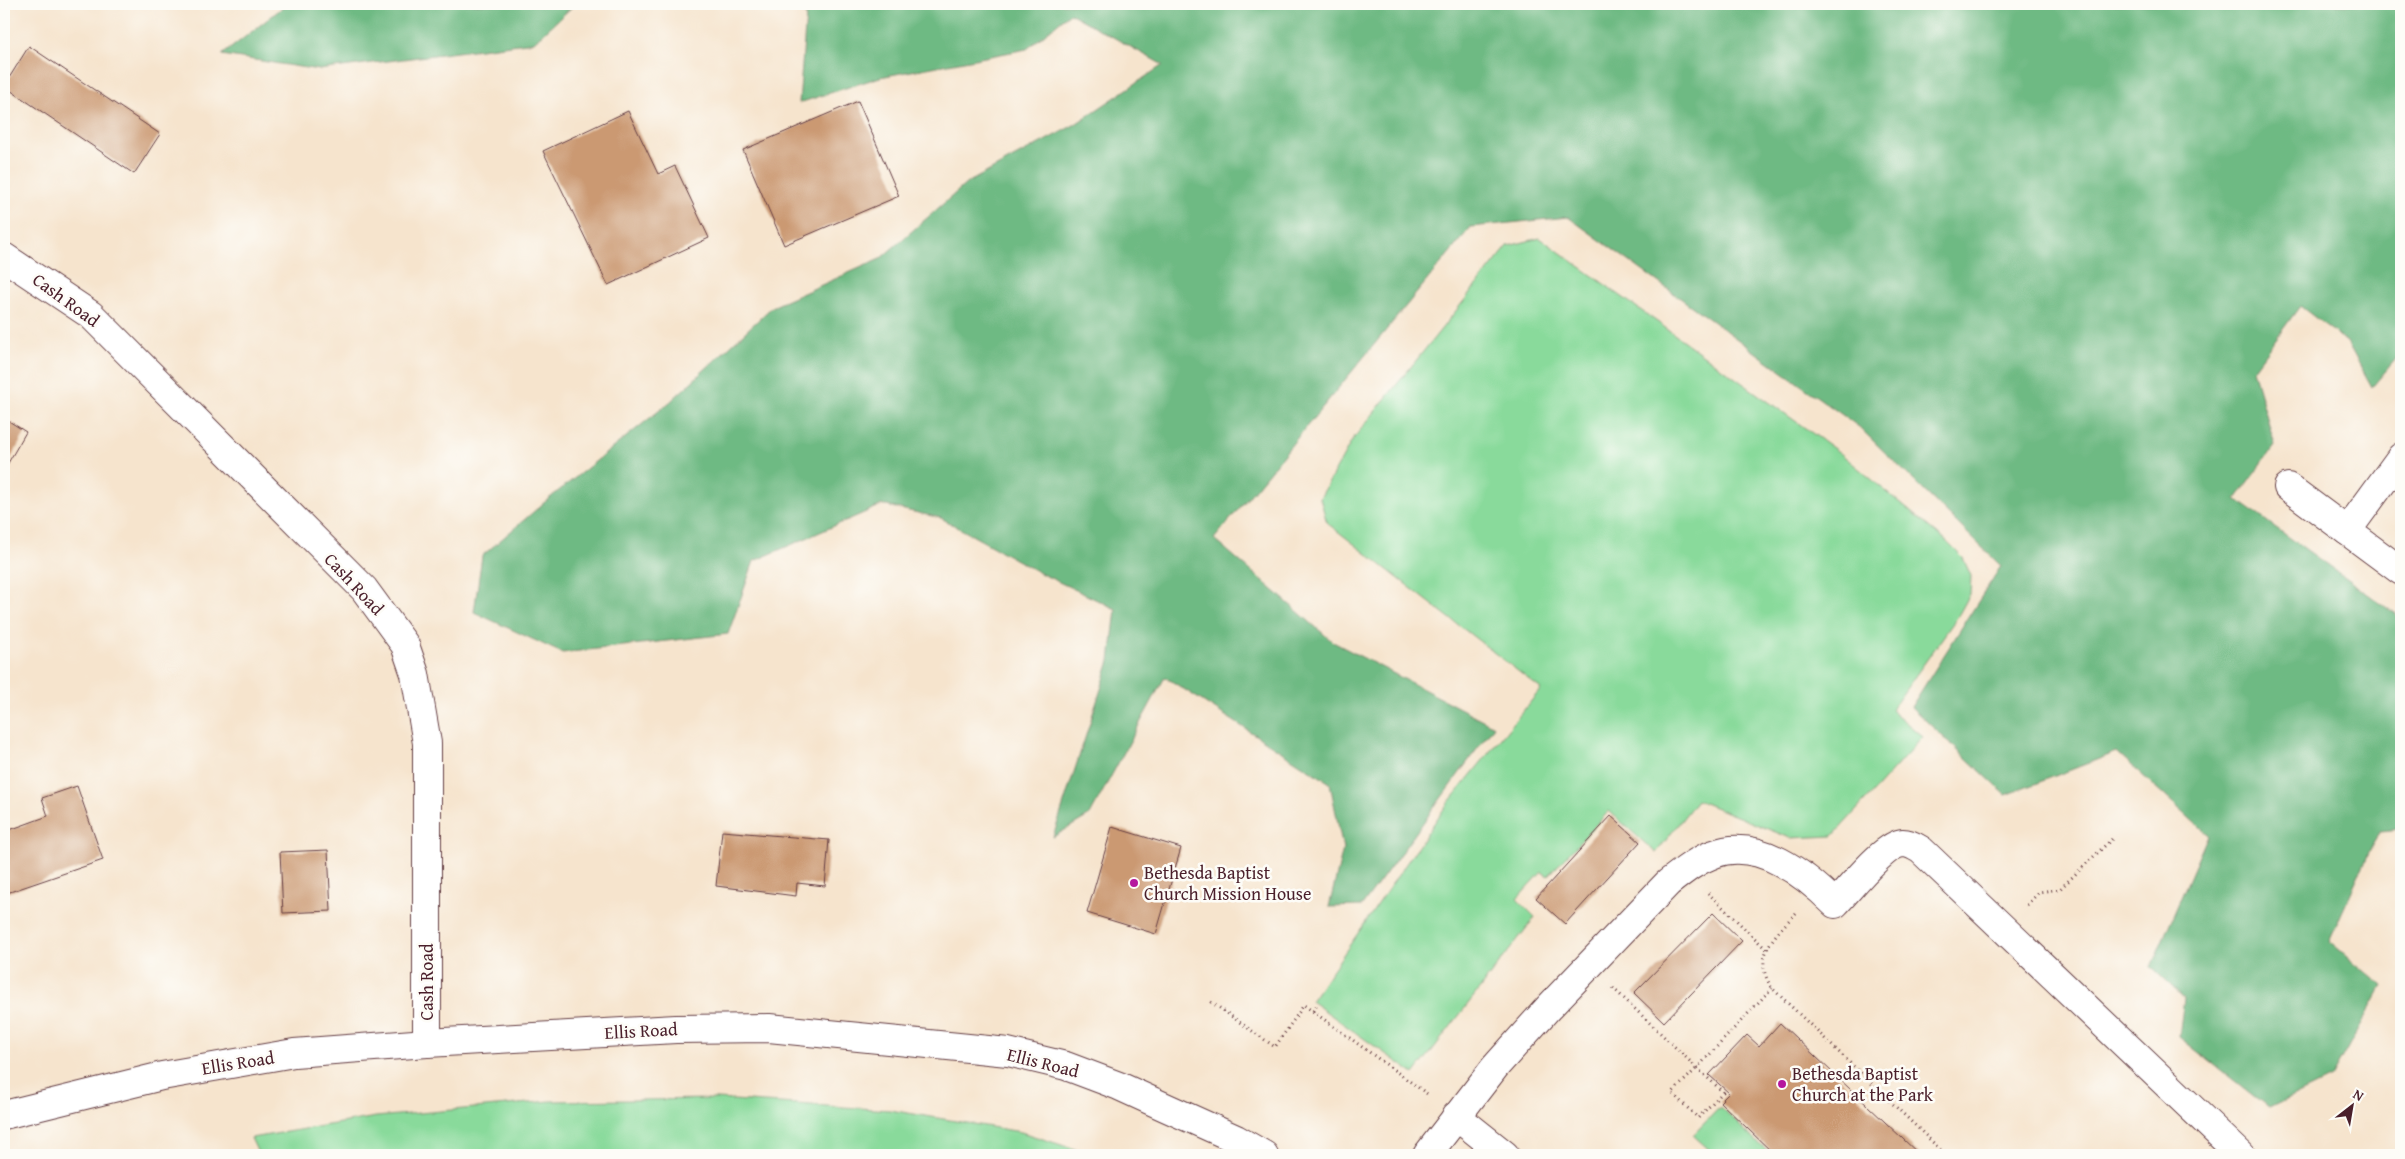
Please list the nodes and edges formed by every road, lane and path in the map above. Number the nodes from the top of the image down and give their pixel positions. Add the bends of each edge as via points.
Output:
1 (4, 257) edge
2 (2401, 457) edge
3 (2288, 487) dead end
4 (2348, 531) junction
5 (2401, 570) edge
6 (2114, 837) dead end
7 (1684, 870) junction
8 (1820, 889) junction
9 (2005, 930) junction
10 (1766, 950) junction
11 (1589, 965) junction
12 (1772, 988) junction
13 (1211, 1002) dead end
14 (1317, 1005) dead end
15 (1313, 1011) junction
16 (427, 1043) junction
17 (1697, 1068) junction
18 (4, 1115) edge
19 (1456, 1116) junction
20 (1264, 1155) edge
21 (1427, 1155) edge
22 (1505, 1155) edge
23 (1946, 1155) edge
24 (2241, 1155) edge

1 - 16 main road, Cash Road via 90,315 364,590 405,645 415,674 427,743
2 - 4 main road
3 - 4 main road
4 - 5 main road
6 - 9 path via 2060,889 2039,892
7 - 8 main road via 1714,853 1740,850 1762,854 1786,865
7 - 10 path
7 - 11 main road via 1668,882
8 - 9 main road via 1836,904 1886,851 1902,843 1912,845
8 - 10 path via 1780,930
9 - 24 main road
10 - 12 path via 1764,967
11 - 17 path
11 - 19 main road via 1495,1067
12 - 17 path
12 - 23 path
13 - 15 path via 1275,1047 1304,1005
14 - 15 path
15 - 19 path
16 - 18 main road, Ellis Road via 294,1054 188,1071
16 - 20 main road, Ellis Road via 676,1029 769,1028 1008,1052 1066,1066 1119,1086
17 - 17 path via 1723,1092 1698,1118 1672,1093
19 - 21 main road
19 - 22 main road

